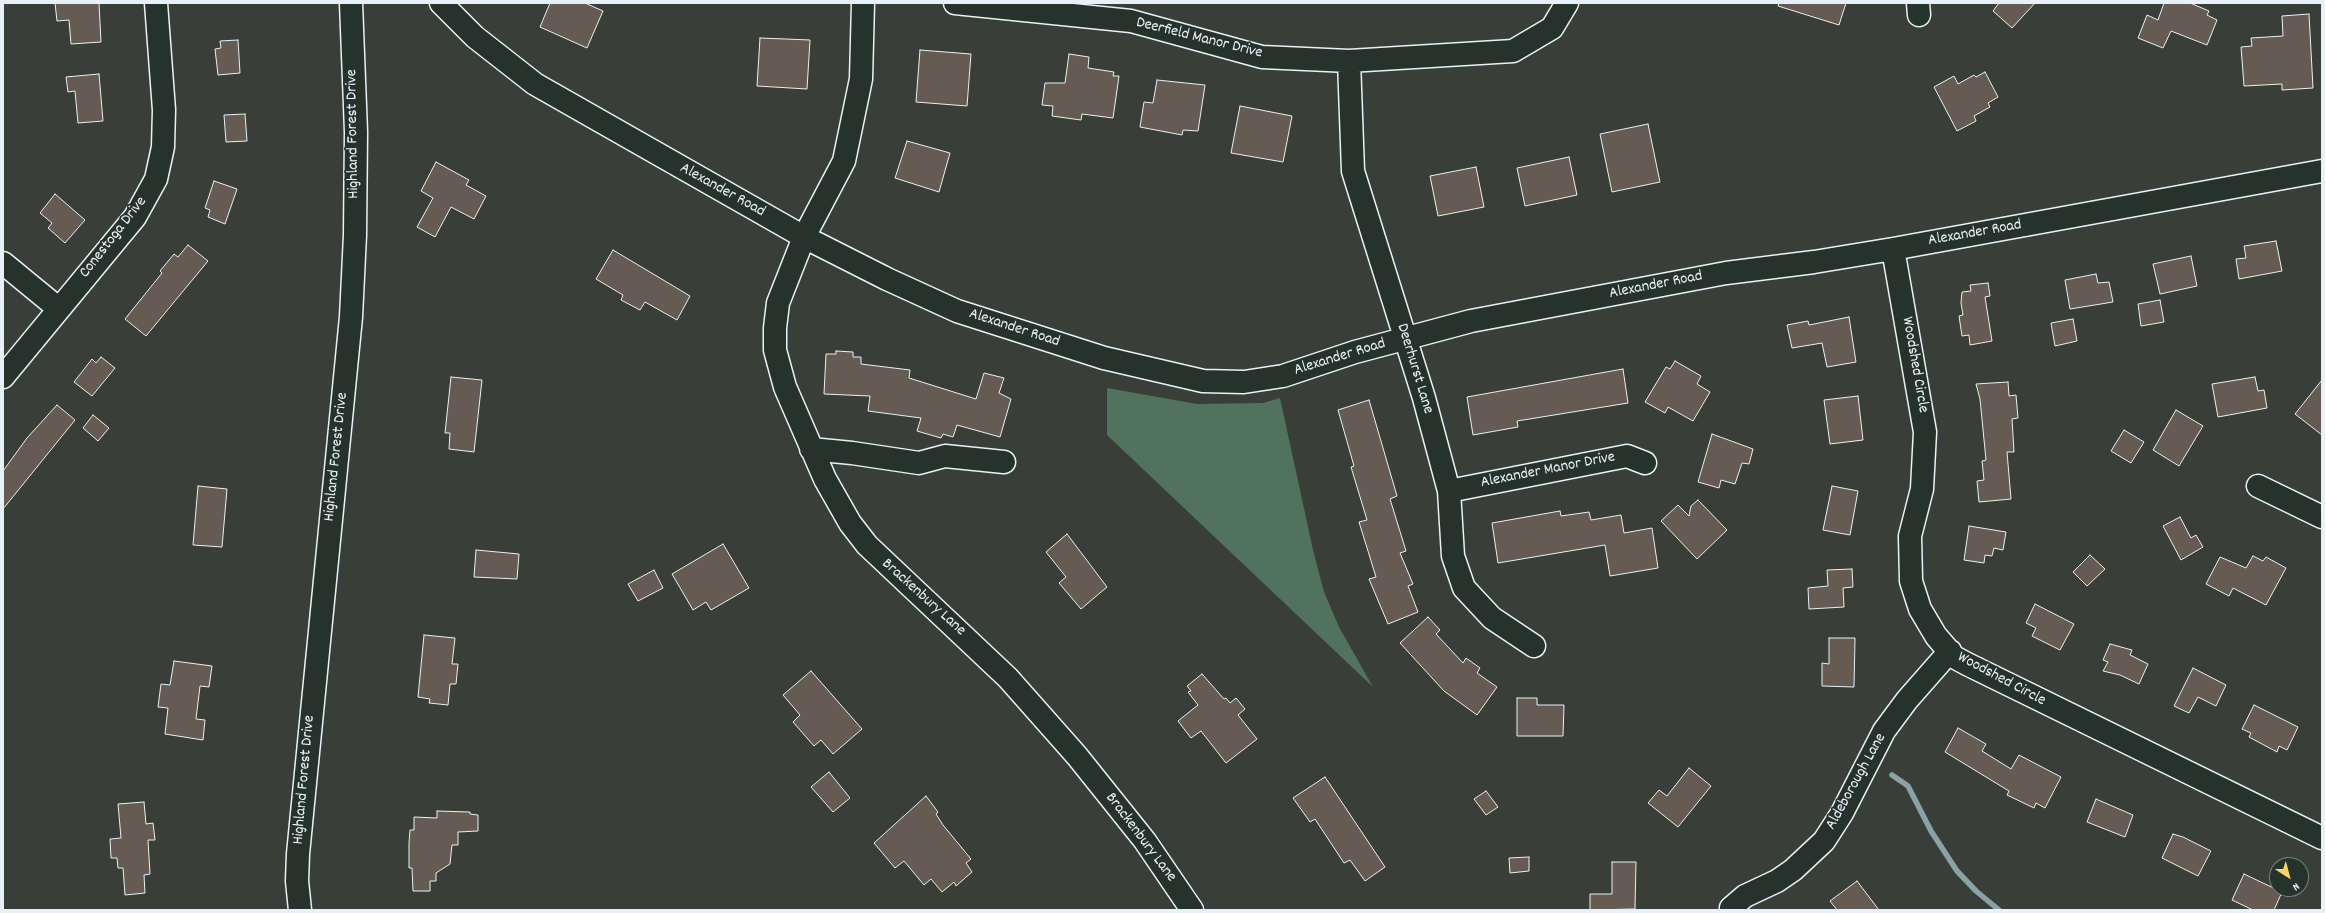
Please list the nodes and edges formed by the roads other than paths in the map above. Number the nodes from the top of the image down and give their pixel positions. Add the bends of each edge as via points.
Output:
1 (156, 3) edge
2 (351, 3) edge
3 (440, 3) edge
4 (863, 3) edge
5 (956, 3) edge
6 (1566, 3) edge
7 (1349, 60) junction
8 (2322, 171) edge
9 (804, 236) junction
10 (1893, 249) junction
11 (3, 263) edge
12 (59, 309) junction
13 (1405, 338) junction
14 (3, 377) edge
15 (811, 450) junction
16 (1004, 462) dead end
17 (1645, 463) dead end
18 (2258, 486) dead end
19 (1449, 491) junction
20 (2322, 517) edge
21 (1534, 646) dead end
22 (1950, 651) junction
23 (2322, 838) edge
24 (300, 910) edge
25 (1192, 910) edge
26 (1731, 910) edge

1 - 12 street, Conestoga Drive via 164,110 163,147 156,179 135,217
2 - 24 street, Highland Forest Drive via 356,132 351,317 298,854
3 - 9 street, Alexander Road via 475,37 535,84
4 - 9 street, Brackenbury Lane via 862,79 844,161
5 - 7 street, Deerfield Manor Drive via 1131,21 1262,57
6 - 7 street, Deerfield Manor Drive via 1552,28 1513,51
7 - 13 street, Deerhurst Lane via 1353,171
8 - 10 street, Alexander Road
9 - 13 street, Alexander Road via 887,279 957,311 1104,358 1203,381 1244,382 1283,376
9 - 15 street, Brackenbury Lane via 778,303 775,343 785,387
10 - 13 street, Alexander Road via 1726,273 1472,321
10 - 22 street, Woodshed Circle via 1925,432 1922,489 1910,536 1911,580 1920,609 1936,636
11 - 12 street
12 - 14 street, Conestoga Drive
13 - 19 street, Deerhurst Lane
15 - 16 street via 919,463 945,456
15 - 25 street, Brackenbury Lane via 839,505 866,545 1008,678 1077,756 1144,840
17 - 19 street, Alexander Manor Drive via 1627,456
18 - 20 street
19 - 21 street, Deerhurst Lane via 1453,556 1464,588 1492,618
22 - 23 street, Woodshed Circle via 1966,664 2054,709
22 - 26 street, Aldeborough Lane via 1884,731 1842,813 1824,841 1793,870 1777,881 1745,896

